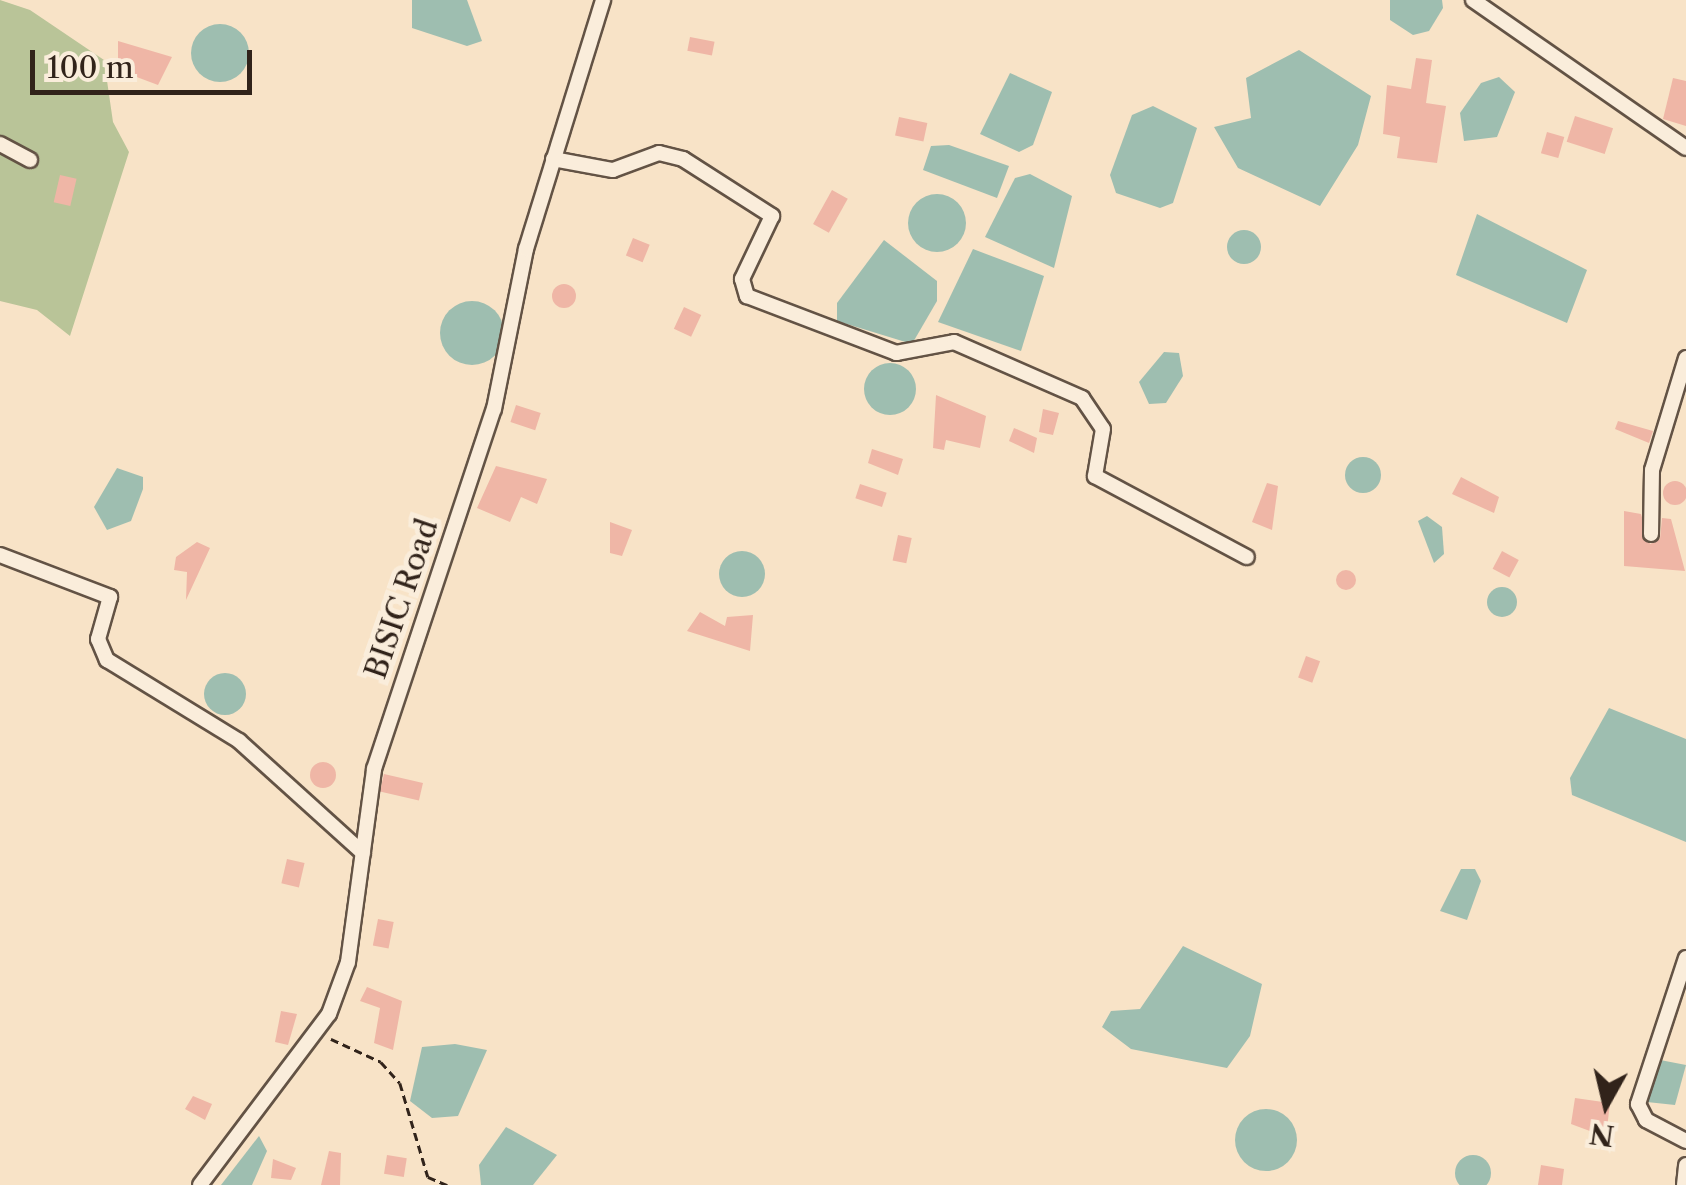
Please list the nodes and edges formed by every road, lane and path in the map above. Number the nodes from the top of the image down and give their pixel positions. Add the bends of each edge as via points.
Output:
1 (604, 0) edge
2 (1473, 0) edge
3 (0, 144) edge
4 (1686, 148) edge
5 (554, 159) junction
6 (30, 160) dead end
7 (1686, 358) edge
8 (1652, 534) dead end
9 (0, 555) edge
10 (1247, 557) dead end
11 (363, 853) junction
12 (1686, 958) edge
13 (316, 1032) junction
14 (1686, 1141) edge
15 (1686, 1165) edge
16 (200, 1185) edge
17 (447, 1185) edge
18 (1684, 1185) edge

1 - 5 street, BISIC Road
2 - 4 street
3 - 6 street
5 - 10 street via 613,170 659,153 683,159 772,216 742,279 747,296 910,356 954,342 1082,398 1103,429 1095,476
5 - 11 street, BISIC Road via 494,410 374,769
7 - 8 street via 1652,470
9 - 11 street via 110,597 98,639 107,660 240,740
11 - 13 street, BISIC Road via 348,962
12 - 14 street via 1638,1104 1646,1120
13 - 16 street, BISIC Road
13 - 17 path via 381,1062 400,1083 428,1177
15 - 18 street

